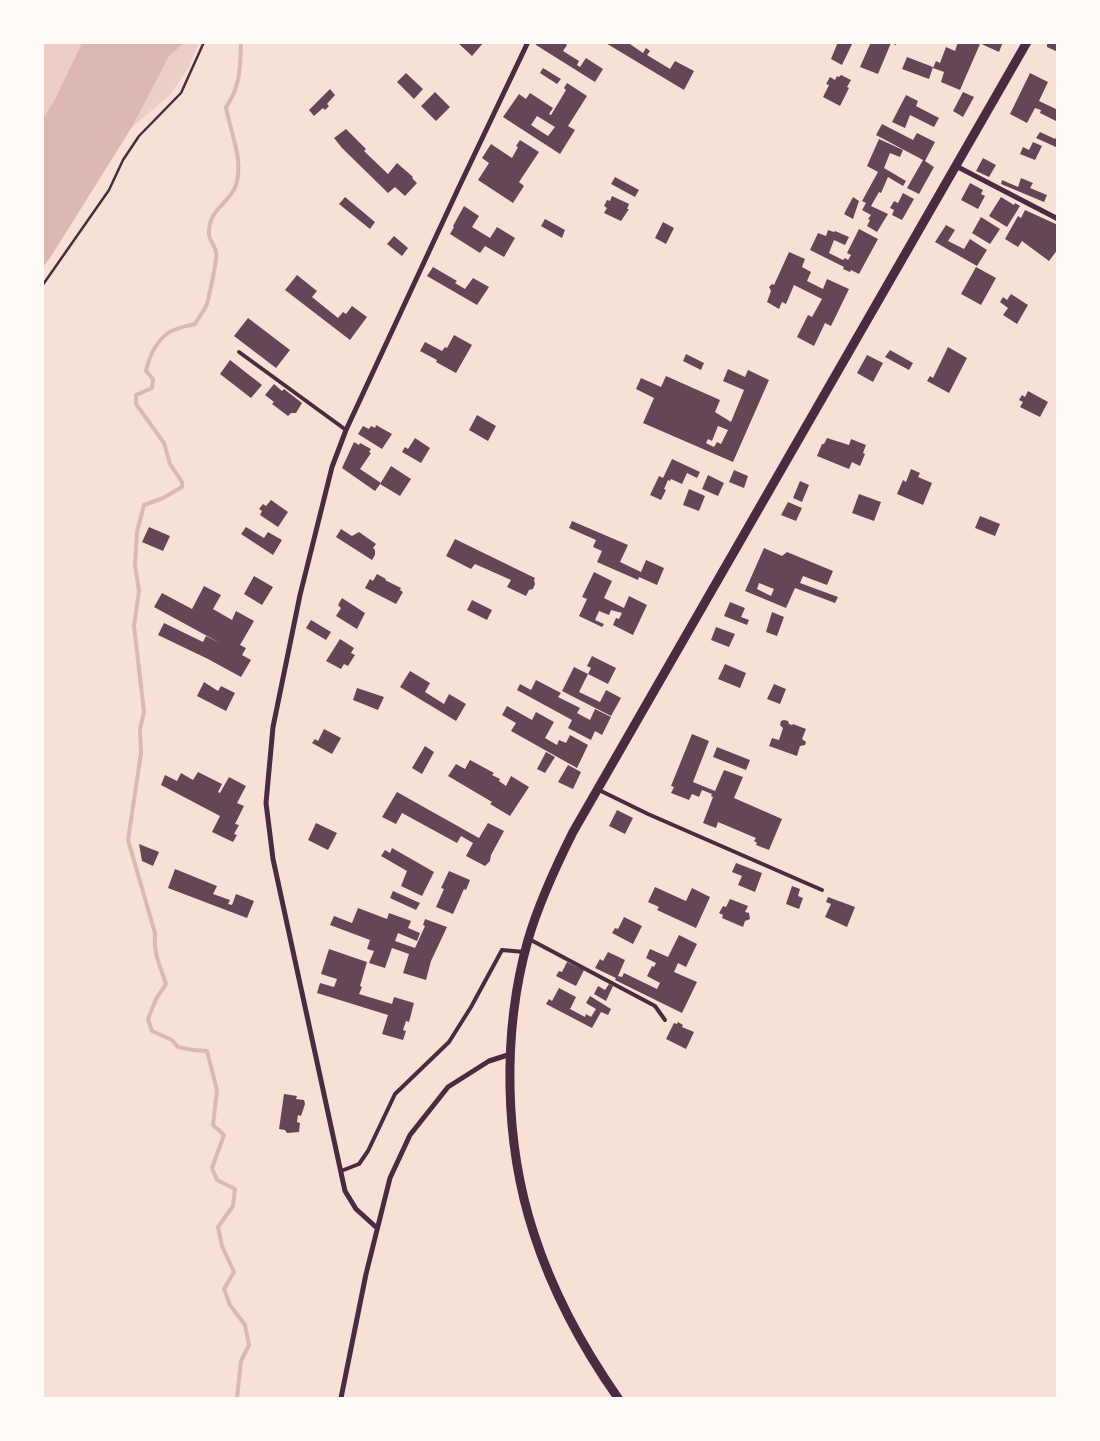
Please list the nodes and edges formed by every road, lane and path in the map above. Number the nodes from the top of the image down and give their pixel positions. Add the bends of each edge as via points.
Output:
1 (204, 42) edge
2 (528, 42) edge
3 (1027, 42) edge
4 (956, 166) junction
5 (1058, 219) edge
6 (42, 286) edge
7 (239, 352) dead end
8 (346, 430) junction
9 (598, 789) junction
10 (822, 890) dead end
11 (528, 939) junction
12 (525, 952) junction
13 (665, 1020) dead end
14 (511, 1054) junction
15 (340, 1171) junction
16 (377, 1228) junction
17 (342, 1398) edge
18 (618, 1398) edge

1 - 6 path via 181,93 139,136 109,190
2 - 8 street
3 - 4 street
4 - 5 street
4 - 9 street
7 - 8 lane
8 - 15 street via 332,467 300,595 273,727 266,803 273,859
9 - 10 lane
9 - 11 street via 558,862
11 - 12 street
11 - 13 lane via 655,1006
12 - 14 street
12 - 15 lane via 502,950 449,1042 395,1094 359,1164
14 - 16 street via 489,1061 448,1087 410,1135 390,1178
14 - 18 street via 511,1111 523,1194 534,1233 578,1334
15 - 16 street via 345,1191 356,1209
16 - 17 street

